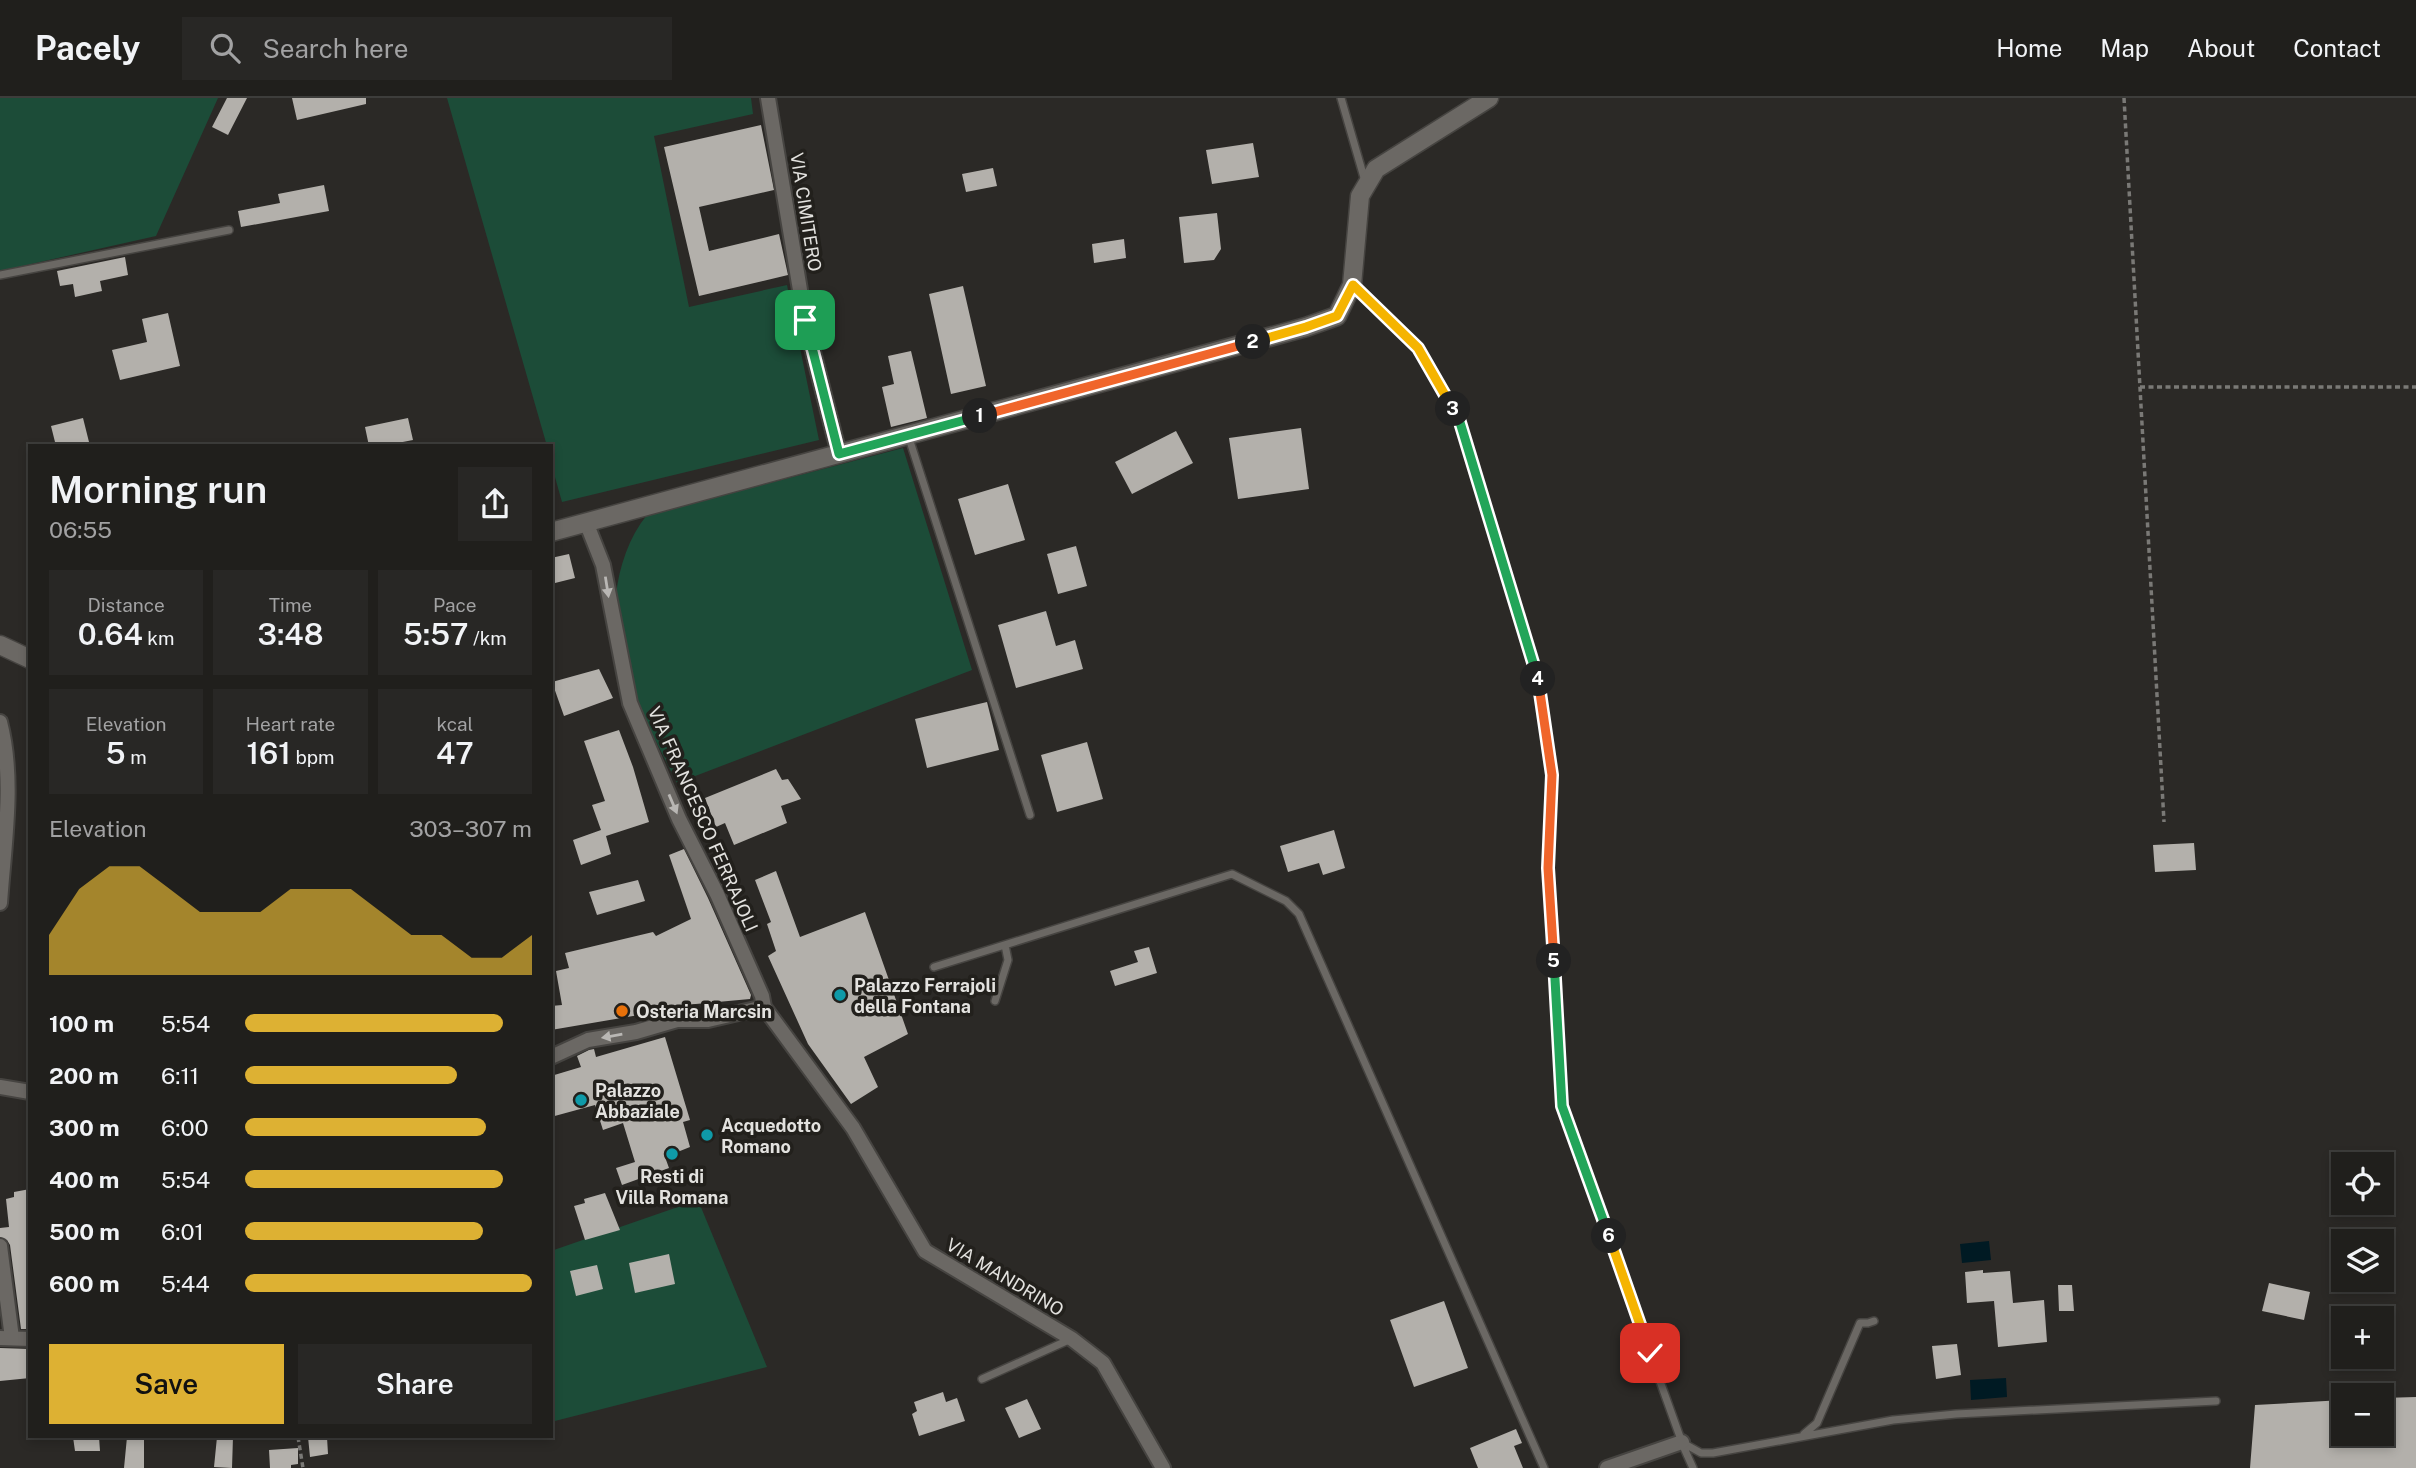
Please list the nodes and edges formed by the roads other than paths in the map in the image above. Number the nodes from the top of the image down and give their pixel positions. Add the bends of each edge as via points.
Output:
1 (768, 98) edge
2 (1341, 98) edge
3 (1489, 98) edge
4 (1366, 185) junction
5 (229, 230) dead end
6 (0, 275) edge
7 (1353, 285) junction
8 (908, 435) junction
9 (839, 454) junction
10 (586, 523) junction
11 (553, 531) edge
12 (0, 645) edge
13 (28, 658) edge
14 (0, 722) edge
15 (1030, 815) dead end
16 (0, 903) edge
17 (1005, 944) junction
18 (934, 967) dead end
19 (995, 1001) dead end
20 (764, 1007) junction
21 (553, 1056) edge
22 (0, 1087) edge
23 (28, 1092) edge
24 (0, 1246) edge
25 (1874, 1321) dead end
26 (6, 1338) edge
27 (28, 1339) edge
28 (1072, 1339) junction
29 (982, 1380) dead end
30 (2216, 1401) dead end
31 (1804, 1434) junction
32 (1682, 1442) junction
33 (1163, 1468) edge
34 (1544, 1468) edge
35 (1607, 1468) edge
36 (1693, 1468) edge

1 - 9 street, VIA CIMITERO via 805,320
2 - 4 lane
3 - 4 street via 1376,169
4 - 7 street via 1360,196
5 - 6 lane
7 - 8 street via 1337,316 1306,327
7 - 32 lane via 1418,348 1459,419 1541,688 1552,775 1548,868 1562,1106
8 - 9 street
8 - 15 lane
9 - 10 street
10 - 11 street
10 -> 20 street, VIA FRANCESCO FERRAJOLI via 603,565 630,704
12 - 13 street
14 - 16 street via 6,746 7,806
17 - 18 lane
17 - 19 lane via 1008,960
17 - 34 lane via 1232,874 1286,901 1299,914
20 -> 21 street via 588,1040
20 - 28 street, VIA MANDRINO via 853,1128 925,1251
22 - 23 street
24 - 26 street
25 - 31 lane via 1860,1323 1817,1423
26 - 27 street
28 - 29 lane
28 - 33 street, VIA MANDRINO via 1103,1363
30 - 31 lane via 1956,1414
31 - 32 lane via 1713,1453 1701,1453
32 - 35 street
32 - 36 lane

